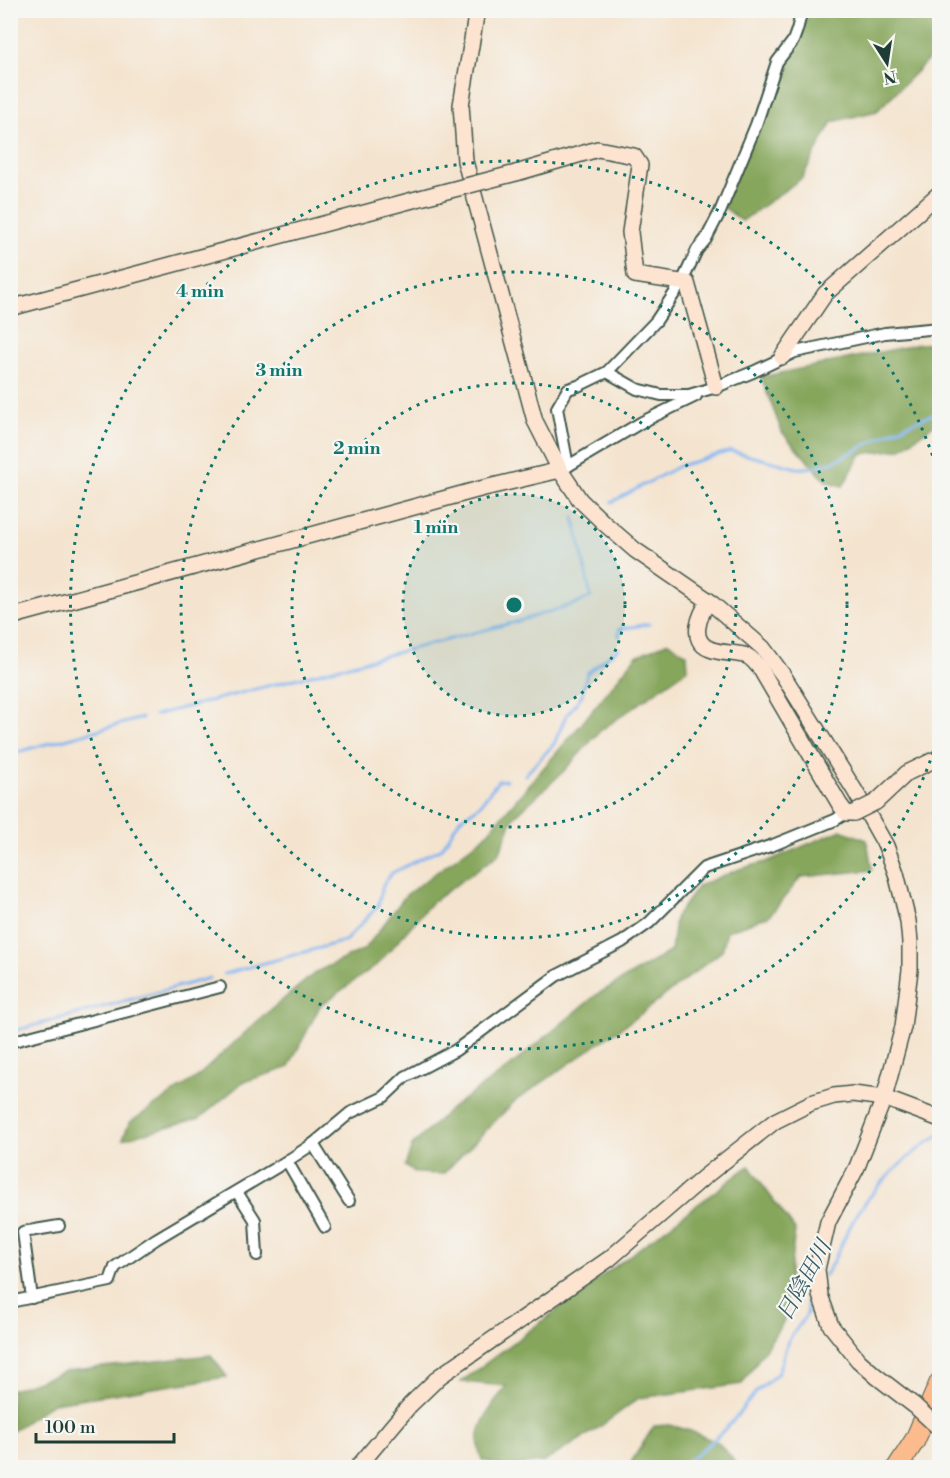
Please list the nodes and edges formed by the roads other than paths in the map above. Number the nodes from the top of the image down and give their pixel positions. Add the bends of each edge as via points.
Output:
1 (477, 10) edge
2 (802, 10) edge
3 (939, 193) edge
4 (682, 282) junction
5 (10, 308) edge
6 (939, 328) edge
7 (782, 357) junction
8 (607, 372) junction
9 (716, 387) junction
10 (564, 468) junction
11 (709, 601) junction
12 (10, 617) edge
13 (939, 757) edge
14 (850, 813) junction
15 (220, 987) dead end
16 (10, 1042) edge
17 (884, 1098) junction
18 (939, 1119) edge
19 (313, 1144) junction
20 (287, 1161) junction
21 (237, 1192) junction
22 (349, 1201) dead end
23 (59, 1226) dead end
24 (325, 1227) dead end
25 (257, 1255) dead end
26 (32, 1298) junction
27 (10, 1302) edge
28 (939, 1382) edge
29 (939, 1429) edge
30 (357, 1467) edge
31 (897, 1467) edge

1 - 10 street via 461,105 465,161 535,421
2 - 4 street via 798,30 777,62 720,212
3 - 7 street via 825,294
4 - 5 street, bridge via 635,275 630,232 640,165 634,156 598,149
4 - 8 street via 656,321
4 - 9 street via 687,283
6 - 7 street via 885,333
7 - 9 street
8 - 9 street via 637,389 661,395 689,395
8 - 10 street via 568,389 557,408
9 - 10 street via 642,422
10 - 11 street via 579,500 604,524
10 - 12 street
11 - 14 street via 698,618 701,642 709,649 749,657 760,668
11 - 17 street via 763,648 783,675 886,846 908,921 910,970 903,1027
13 - 14 street, bridge via 907,773 876,802
14 - 19 street via 704,868 649,923 622,942 556,976 456,1050 405,1077 384,1097 350,1113
15 - 16 street
17 - 18 street
17 - 29 street, bridge via 857,1167 828,1222 818,1269 820,1295 831,1326 858,1360
17 - 30 street via 834,1096 775,1121 609,1259 440,1376
19 - 20 street
19 - 22 street
20 - 21 street
20 - 24 street
21 - 25 street via 255,1220
21 - 26 street via 115,1267 110,1281
23 - 26 street via 23,1232
26 - 27 street
28 - 31 highway via 915,1440

